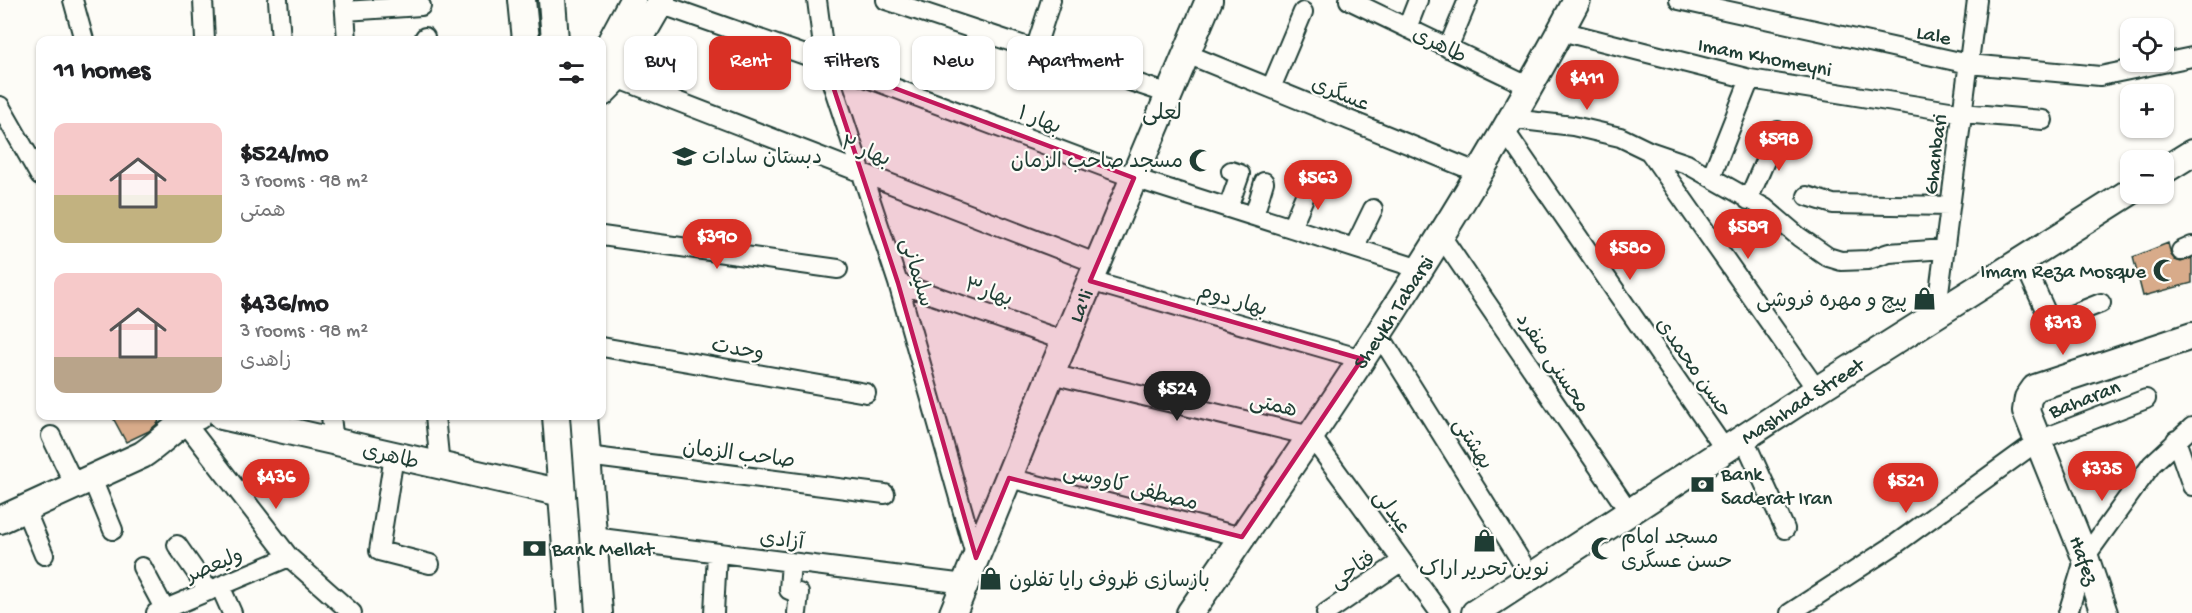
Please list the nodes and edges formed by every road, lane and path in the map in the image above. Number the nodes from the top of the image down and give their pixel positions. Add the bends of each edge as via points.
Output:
1 (73, 0) edge
2 (203, 0) edge
3 (278, 0) edge
4 (522, 0) edge
5 (552, 0) edge
6 (633, 0) edge
7 (817, 0) edge
8 (885, 0) edge
9 (1052, 0) edge
10 (1209, 0) edge
11 (1349, 0) edge
12 (1418, 0) edge
13 (1468, 0) edge
14 (1577, 0) edge
15 (1679, 0) edge
16 (1977, 0) edge
17 (658, 1) edge
18 (344, 5) edge
19 (421, 6) dead end
20 (1304, 12) dead end
21 (1407, 28) junction
22 (1561, 32) junction
23 (83, 36) edge
24 (205, 36) edge
25 (281, 36) edge
26 (347, 36) edge
27 (526, 36) edge
28 (555, 36) edge
29 (822, 36) edge
30 (1040, 36) edge
31 (1007, 41) edge
32 (1448, 48) junction
33 (606, 51) edge
34 (803, 54) edge
35 (1186, 54) junction
36 (2192, 57) edge
37 (1969, 64) junction
38 (1750, 79) junction
39 (1143, 85) edge
40 (609, 86) edge
41 (1530, 87) junction
42 (1271, 88) junction
43 (835, 90) edge
44 (900, 90) edge
45 (1169, 94) junction
46 (0, 106) edge
47 (1962, 113) junction
48 (2043, 120) dead end
49 (1509, 125) junction
50 (1778, 131) dead end
51 (18, 137) junction
52 (36, 143) edge
53 (1649, 151) junction
54 (2192, 153) edge
55 (2174, 164) edge
56 (36, 169) edge
57 (1231, 171) dead end
58 (863, 173) junction
59 (1479, 173) junction
60 (1711, 177) junction
61 (1134, 178) junction
62 (1312, 179) dead end
63 (1264, 182) dead end
64 (1807, 196) dead end
65 (2120, 198) edge
66 (1748, 200) junction
67 (1950, 206) junction
68 (1228, 208) junction
69 (1373, 209) dead end
70 (1254, 216) junction
71 (1291, 228) junction
72 (1441, 236) junction
73 (606, 237) edge
74 (1354, 248) junction
75 (1945, 249) junction
76 (2023, 261) junction
77 (838, 269) dead end
78 (1420, 269) junction
79 (1094, 273) junction
80 (898, 283) junction
81 (2101, 303) dead end
82 (1936, 315) junction
83 (1379, 334) junction
84 (2192, 336) edge
85 (1065, 341) junction
86 (606, 348) edge
87 (1362, 359) junction
88 (1051, 374) junction
89 (1817, 390) junction
90 (866, 393) dead end
91 (2146, 399) dead end
92 (185, 420) edge
93 (188, 420) edge
94 (242, 420) edge
95 (331, 420) edge
96 (435, 420) edge
97 (556, 420) edge
98 (584, 420) edge
99 (2192, 427) edge
100 (51, 436) dead end
101 (1311, 436) junction
102 (2039, 440) junction
103 (2176, 440) junction
104 (333, 443) junction
105 (1735, 445) junction
106 (394, 456) junction
107 (587, 456) junction
108 (440, 466) junction
109 (1009, 478) junction
110 (83, 483) junction
111 (2192, 486) edge
112 (562, 493) junction
113 (885, 494) dead end
114 (25, 509) junction
115 (1630, 513) junction
116 (0, 520) edge
117 (1785, 529) dead end
118 (113, 530) dead end
119 (593, 537) junction
120 (1242, 537) junction
121 (177, 545) dead end
122 (717, 553) junction
123 (44, 555) dead end
124 (289, 557) junction
125 (2085, 557) junction
126 (976, 558) junction
127 (1402, 561) junction
128 (791, 562) junction
129 (430, 564) dead end
130 (142, 567) dead end
131 (1531, 577) junction
132 (965, 585) junction
133 (215, 588) junction
134 (161, 611) edge
135 (232, 613) edge
136 (352, 613) edge
137 (571, 613) edge
138 (599, 613) edge
139 (714, 613) edge
140 (796, 613) edge
141 (953, 613) edge
142 (1190, 613) edge
143 (1326, 613) edge
144 (1440, 613) edge
145 (1475, 613) edge
146 (1790, 613) edge
147 (2067, 613) edge
148 (2104, 613) edge

1 - 23 street
2 - 24 street
3 - 25 street
4 - 27 street
5 - 28 street
6 - 33 street
7 - 29 street, سلیمانی
8 - 31 street
9 - 30 street
10 - 35 street, La'li
11 - 21 street, طاهری
12 - 21 street
13 - 32 street
14 - 22 street, Sheykh Tabarsi
15 - 37 street, Lale
16 - 37 street, Ghanbari
17 - 34 street, بهار ۱
17 - 40 street
18 - 19 street
18 - 26 street
20 - 42 street
21 - 32 street, طاهری
22 - 38 street, Imam Khomeyni
22 - 41 street, Sheykh Tabarsi
32 - 41 street, طاهری
35 - 42 street, عسگری
35 - 45 street, La'li
36 - 37 street, Lale via 2100,76
37 - 47 street, Ghanbari
38 - 47 street, Imam Khomeyni
38 - 60 street
39 - 45 street
40 - 58 street, بهار ۲
41 - 49 street, Sheykh Tabarsi
42 - 59 street, عسگری
43 - 58 street, سلیمانی
44 - 61 street, بهار ۱
45 - 61 street, La'li
46 - 51 street
47 - 48 street, Imam Khomeyni
47 - 67 street, Ghanbari
49 - 53 street via 1573,126 1620,137
49 - 59 street, Sheykh Tabarsi
49 - 105 street, حسن محمدی
50 - 66 street
51 - 52 street
51 - 56 street
53 - 60 street
53 - 89 street
54 - 55 street
57 - 68 street via 1240,174
58 - 79 street, بهار ۲
58 - 80 street, سلیمانی
59 - 72 street, Sheykh Tabarsi
60 - 66 street
61 - 68 street, بهار ۱
61 - 79 street, La'li
62 - 71 street
63 - 70 street
64 - 67 street via 1833,204
65 - 76 street, Mashhad Street
66 - 75 street via 1765,208 1817,250 1841,261
67 - 75 street, Ghanbari
68 - 70 street, بهار ۱
69 - 74 street
70 - 71 street, بهار ۱
71 - 74 street, بهار ۱
72 - 78 street, Sheykh Tabarsi
72 - 115 street, محسنی منفرد
73 - 77 street
74 - 78 street, بهار ۱
75 - 82 street, Ghanbari
76 - 81 street via 2051,323
76 - 82 street, Mashhad Street
78 - 83 street, Sheykh Tabarsi
79 - 85 street, La'li
79 - 87 street, بهار دوم
80 - 85 street, بهار۳
80 - 126 street, سلیمانی
82 - 89 street, Mashhad Street
83 - 87 street, Sheykh Tabarsi
83 - 131 street, بهشتی
84 - 102 street, Hafez via 2035,388 2026,411
85 - 88 street, La'li
86 - 90 street, وحدت
87 - 101 street, Sheykh Tabarsi
88 - 101 street, همتی
88 - 109 street, La'li
89 - 105 street, Mashhad Street
91 - 102 street, Baharan
92 - 110 street via 142,455
93 - 124 street
94 - 104 street, طاهری
95 - 104 street
96 - 108 street
97 - 112 street
98 - 107 street
99 - 103 street
100 - 110 street
101 - 120 street, Sheykh Tabarsi
101 - 127 street, عبدلی
102 - 125 street, Hafez
102 - 146 street, Baharan via 1893,546
103 - 111 street
103 - 125 street via 2152,464
104 - 106 street, طاهری
105 - 115 street, Mashhad Street
105 - 117 street, حسن محمدی
106 - 108 street, طاهری
106 - 129 street via 379,551
107 - 113 street, صاحب الزمان
107 - 119 street
108 - 112 street, طاهری
109 - 120 street, مصطفی کاووسی
109 - 126 street, La'li
110 - 114 street
110 - 118 street
112 - 137 street
114 - 116 street
114 - 123 street
115 - 131 street, Mashhad Street
119 - 122 street, آزادی
119 - 138 street
120 - 142 street, Sheykh Tabarsi
121 - 133 street
122 - 128 street, آزادی
122 - 139 street
124 - 133 street, ولیعصر
124 - 136 street
125 - 147 street
125 - 148 street, Hafez
126 - 132 street, La'li
127 - 143 street, فتاحی
127 - 144 street, عبدلی
128 - 132 street, آزادی
128 - 140 street via 789,590 798,593
130 - 134 street
131 - 145 street, Mashhad Street
132 - 141 street, La'li
133 - 134 street, ولیعصر
133 - 135 street

